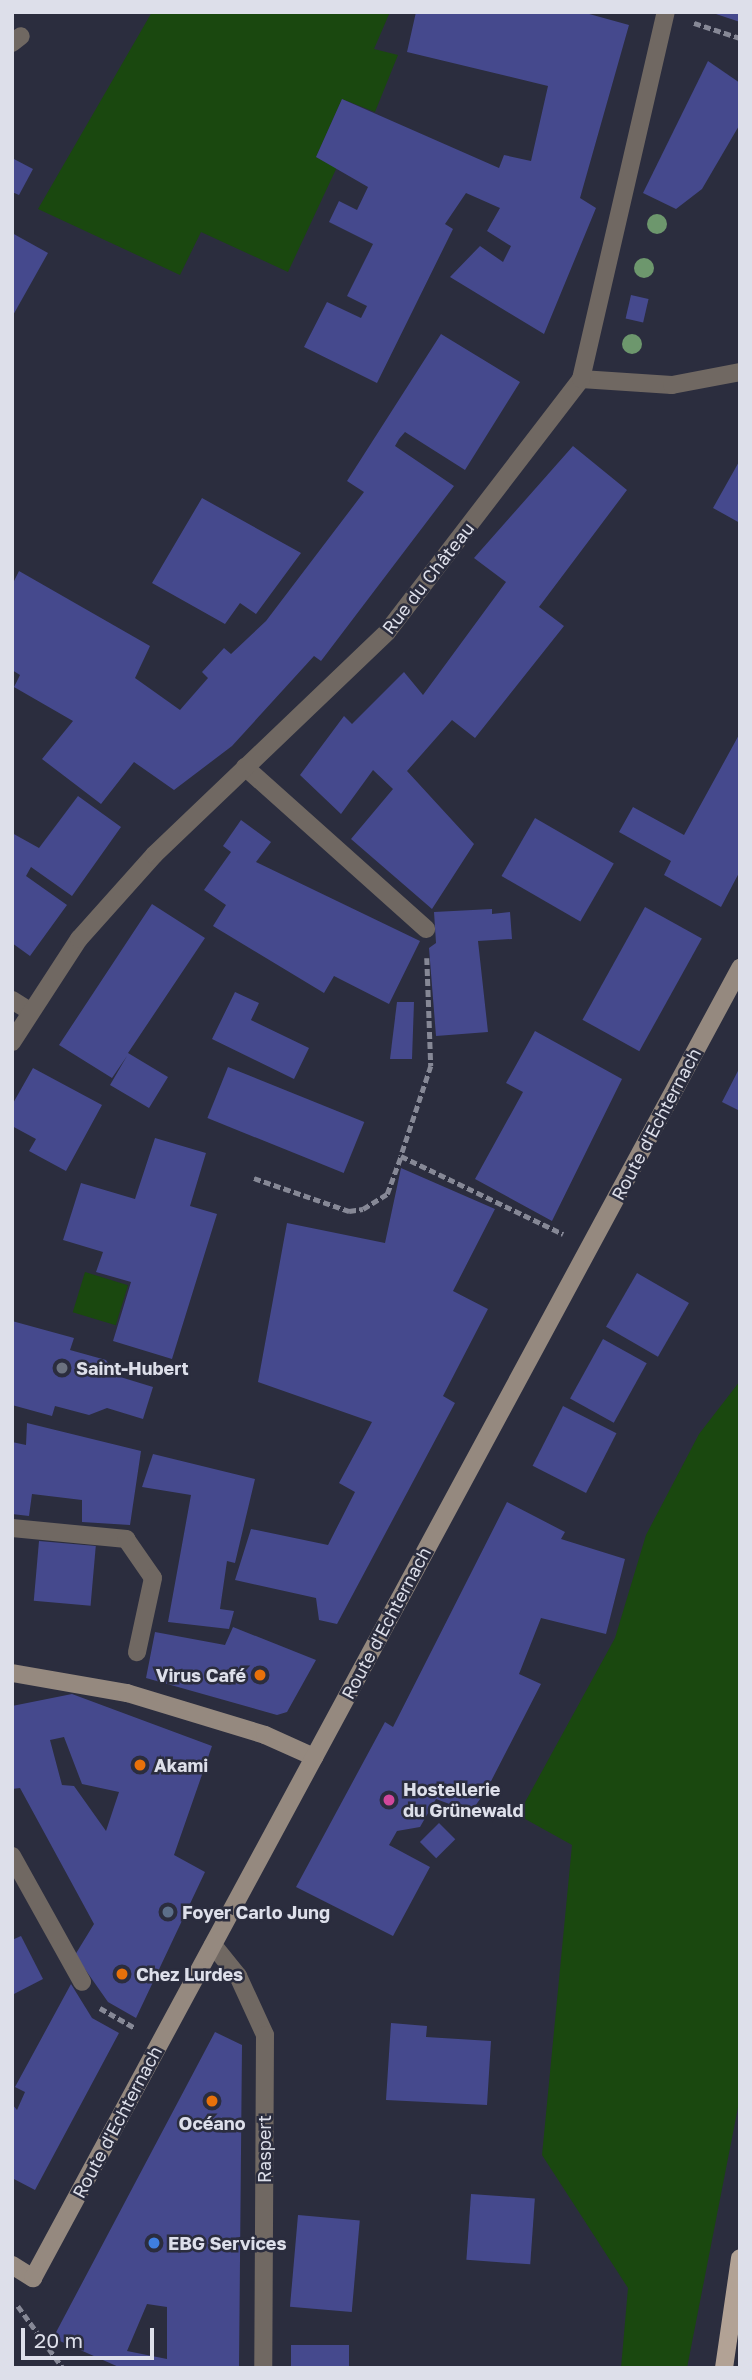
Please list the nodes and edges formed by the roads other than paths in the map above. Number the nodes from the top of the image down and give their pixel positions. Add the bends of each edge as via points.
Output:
1 (666, 12) edge
2 (740, 372) edge
3 (581, 379) junction
4 (245, 767) junction
5 (426, 929) road end
6 (740, 968) edge
7 (12, 1000) edge
8 (31, 1012) junction
9 (12, 1042) edge
10 (12, 1528) edge
11 (136, 1653) dead end
12 (12, 1673) edge
13 (314, 1757) junction
14 (12, 1856) edge
15 (213, 1945) junction
16 (82, 1982) dead end
17 (740, 2258) edge
18 (12, 2265) edge
19 (263, 2368) edge
20 (724, 2368) edge

1 - 3 street, Rue du Château
2 - 3 street via 672,385
3 - 4 street, Rue du Château via 387,632
4 - 5 street
4 - 8 street, Rue du Château via 79,939
6 - 13 street, Route d'Echternach
7 - 8 street
8 - 9 street, Rue du Château
10 - 11 street via 126,1539 153,1578
12 - 13 street via 127,1693 265,1735
13 - 15 street, Route d'Echternach
14 - 16 street
15 - 18 street, Route d'Echternach via 33,2278
15 - 19 street, Raspert via 238,1976 265,2035
17 - 20 main road

